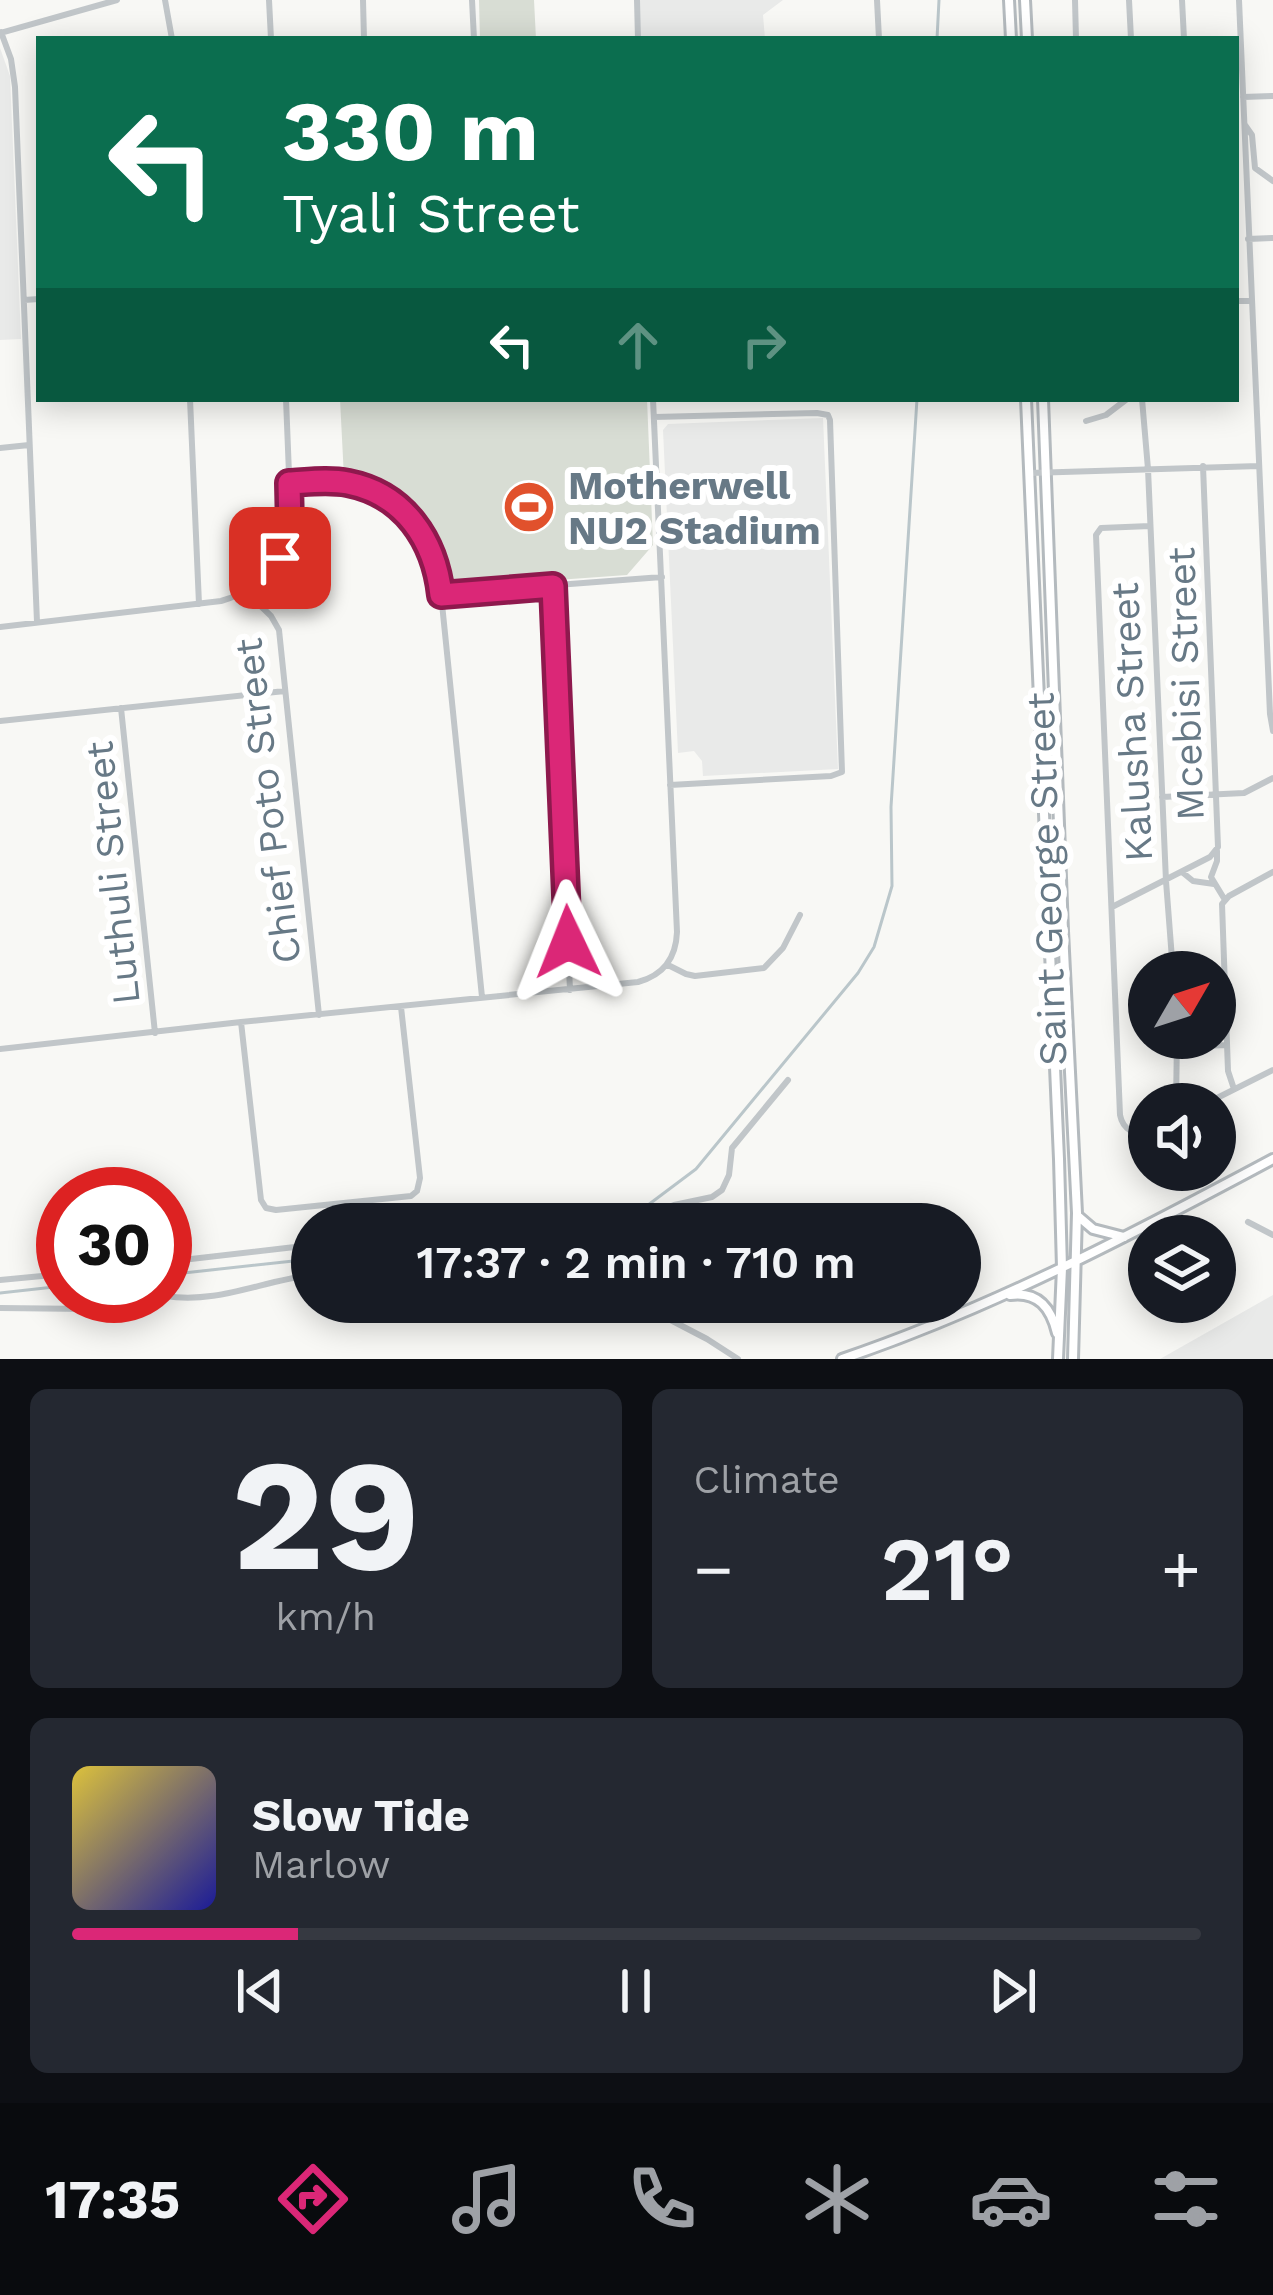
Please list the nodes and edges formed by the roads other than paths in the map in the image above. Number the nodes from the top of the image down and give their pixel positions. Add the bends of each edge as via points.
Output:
1 (118, 0) edge
2 (165, 0) edge
3 (269, 0) edge
4 (363, 0) edge
5 (472, 0) edge
6 (637, 0) edge
7 (877, 0) edge
8 (1010, 0) edge
9 (1025, 0) edge
10 (1075, 0) edge
11 (1130, 0) edge
12 (1182, 0) edge
13 (1239, 0) edge
14 (1, 32) edge
15 (171, 36) edge
16 (271, 36) edge
17 (364, 36) edge
18 (474, 36) edge
19 (638, 36) edge
20 (879, 36) edge
21 (1011, 36) edge
22 (1027, 36) edge
23 (1076, 36) edge
24 (1131, 36) edge
25 (1184, 36) edge
26 (1238, 36) edge
27 (1239, 60) edge
28 (1273, 96) edge
29 (1243, 97) junction
30 (1244, 124) junction
31 (1273, 181) edge
32 (1273, 238) edge
33 (1248, 239) junction
34 (24, 299) junction
35 (36, 299) edge
36 (1239, 301) edge
37 (1252, 301) junction
38 (190, 402) edge
39 (286, 402) edge
40 (653, 402) edge
41 (1026, 402) edge
42 (1043, 402) edge
43 (1122, 402) edge
44 (1142, 402) edge
45 (653, 418) junction
46 (1086, 421) dead end
47 (29, 445) junction
48 (0, 448) edge
49 (1202, 466) junction
50 (1258, 466) junction
51 (1148, 469) junction
52 (1030, 472) junction
53 (1047, 472) junction
54 (289, 483) junction
55 (1150, 526) junction
56 (1269, 568) edge
57 (662, 577) junction
58 (553, 586) junction
59 (246, 592) junction
60 (441, 595) junction
61 (200, 604) junction
62 (37, 622) junction
63 (0, 627) edge
64 (1270, 672) edge
65 (285, 691) junction
66 (121, 709) junction
67 (0, 721) edge
68 (1273, 731) edge
69 (1273, 778) edge
70 (670, 784) junction
71 (1216, 795) junction
72 (1162, 797) junction
73 (1217, 851) junction
74 (1182, 872) junction
75 (1272, 874) edge
76 (1166, 881) junction
77 (1214, 884) junction
78 (1225, 900) junction
79 (1112, 907) junction
80 (800, 915) dead end
81 (568, 942) junction
82 (1171, 951) edge
83 (1223, 951) edge
84 (668, 965) junction
85 (616, 984) junction
86 (570, 989) junction
87 (482, 998) junction
88 (401, 1007) junction
89 (319, 1015) junction
90 (242, 1022) junction
91 (155, 1033) junction
92 (0, 1049) edge
93 (1273, 1070) edge
94 (788, 1081) dead end
95 (1236, 1089) edge
96 (1128, 1127) edge
97 (1273, 1159) edge
98 (684, 1203) edge
99 (1077, 1213) junction
100 (1248, 1222) dead end
101 (1273, 1235) edge
102 (1126, 1238) junction
103 (291, 1247) edge
104 (192, 1259) edge
105 (1077, 1261) junction
106 (1062, 1268) junction
107 (36, 1277) edge
108 (291, 1278) edge
109 (0, 1280) edge
110 (995, 1298) junction
111 (192, 1300) edge
112 (0, 1308) edge
113 (36, 1308) edge
114 (676, 1323) edge
115 (1060, 1346) junction
116 (738, 1359) edge
117 (842, 1359) edge
118 (1058, 1359) edge
119 (1072, 1359) edge

1 - 14 street
2 - 15 street
3 - 16 street
4 - 17 street
5 - 18 street
6 - 19 street
7 - 20 street
8 - 21 main road
9 - 22 main road
10 - 23 street
11 - 24 street
12 - 25 street
13 - 26 street
14 - 34 street via 14,76
27 - 29 street
28 - 29 street
29 - 30 street
30 - 31 street via 1255,168
30 - 33 street
32 - 33 street
33 - 37 street
34 - 35 street
34 - 47 street
36 - 37 street
37 - 50 street
38 - 61 street
39 - 54 street
40 - 45 street
41 - 52 main road, Saint George Street
42 - 53 main road, Saint George Street
43 - 46 street
44 - 51 street, Kalusha Street
45 - 57 street
45 - 70 street via 828,415 842,772
47 - 48 street
47 - 62 street
49 - 50 street
49 - 51 street
49 - 71 street, Mcebisi Street
50 - 56 street
51 - 53 street
51 - 55 street, Kalusha Street
52 - 53 street
52 - 106 main road, Saint George Street
53 - 99 main road, Saint George Street
54 - 59 street via 286,544
54 - 60 street via 346,482 386,498 431,548
55 - 72 street, Kalusha Street
55 - 79 street via 1106,527 1096,535
56 - 64 street
57 - 58 street
57 - 70 street
58 - 60 street
58 - 81 street
59 - 61 street
59 - 65 street, Chief Poto Street via 276,623
60 - 87 street
61 - 62 street
62 - 63 street
64 - 68 street
65 - 66 street
65 - 89 street, Chief Poto Street
66 - 67 street
66 - 91 street, Luthuli Street
69 - 71 street via 1244,793
70 - 84 street via 677,932
71 - 72 street
71 - 73 street, Mcebisi Street
72 - 76 street, Kalusha Street
73 - 74 street, Mcebisi Street
73 - 77 street
74 - 76 street, Mcebisi Street
74 - 77 street
75 - 78 street
76 - 79 street, Mcebisi Street
76 - 82 street, Kalusha Street
77 - 78 street
78 - 83 street
79 - 96 street via 1121,1120
80 - 84 street via 764,968 695,976
81 - 85 street
81 - 86 street
84 - 85 street via 647,980
85 - 86 street
86 - 87 street
87 - 88 street
88 - 89 street
88 - 90 street via 418,1191 276,1210 261,1200
89 - 90 street
90 - 91 street
91 - 92 street
93 - 95 street
94 - 98 street via 731,1148 722,1190
97 - 102 main road
99 - 102 main road via 1093,1229
99 - 105 main road, Saint George Street
100 - 101 street
102 - 105 main road
103 - 104 street
105 - 106 main road
105 - 119 main road, Saint George Street
106 - 110 main road
106 - 115 main road, Saint George Street
107 - 109 street
108 - 111 street
110 - 115 main road via 1019,1294 1044,1304
110 - 117 main road
112 - 113 street
114 - 116 street
115 - 118 main road, Saint George Street

